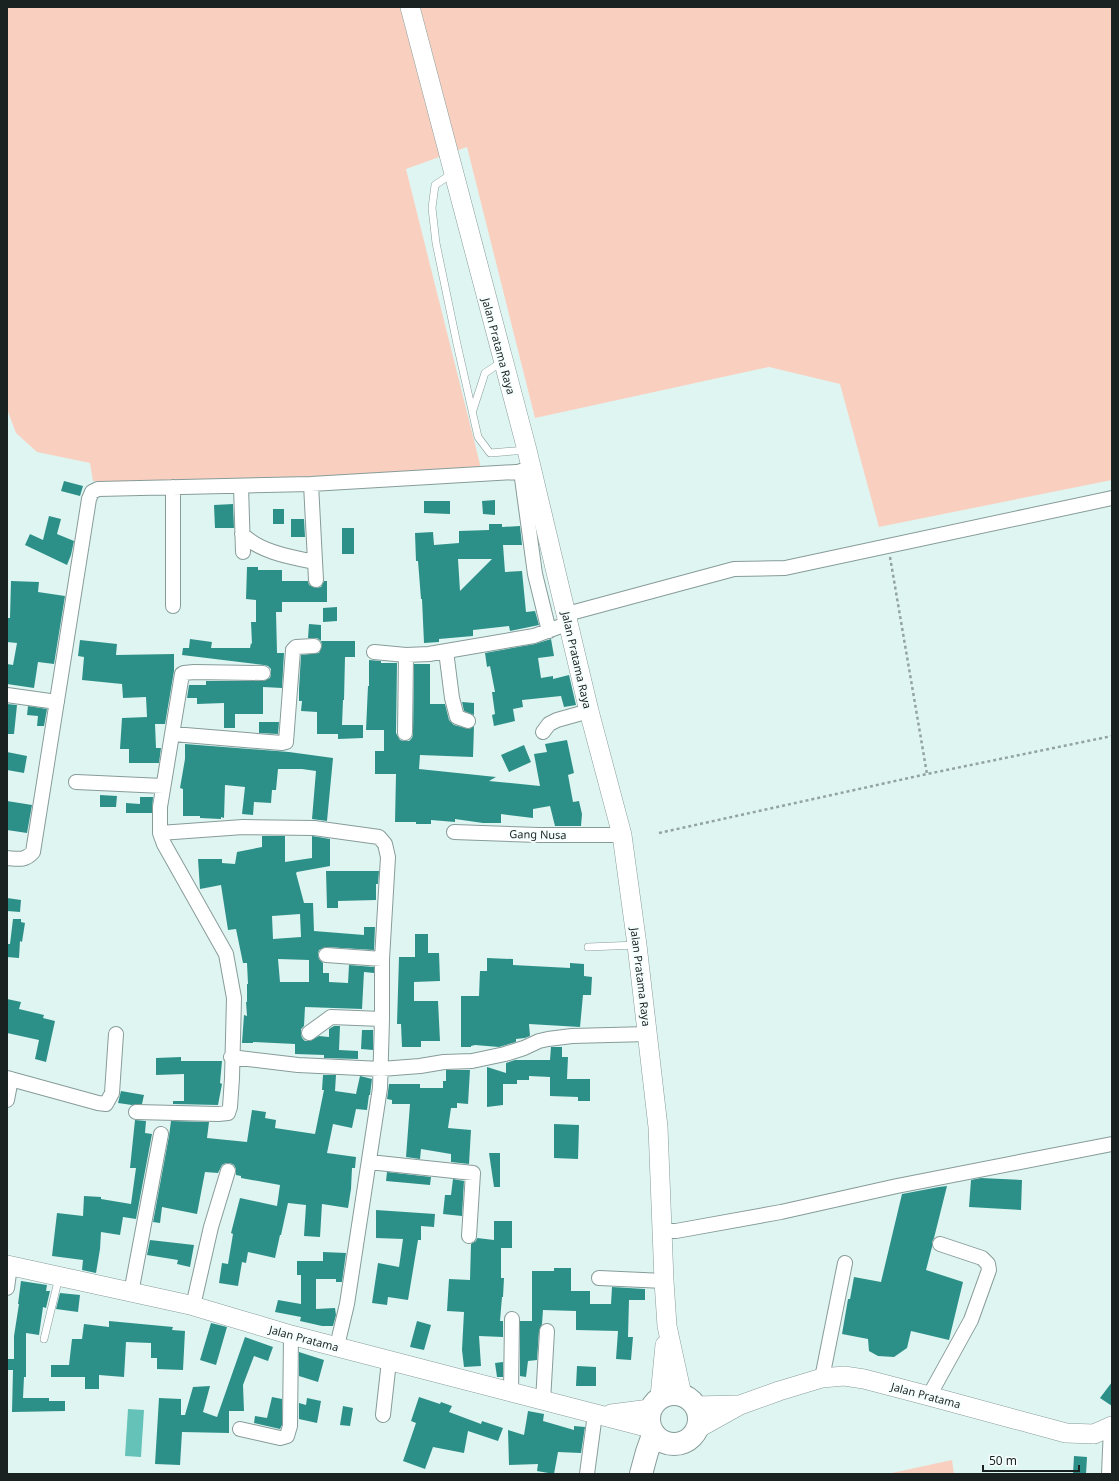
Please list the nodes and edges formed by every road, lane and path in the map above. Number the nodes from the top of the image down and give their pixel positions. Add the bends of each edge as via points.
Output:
1 (410, 7) edge
2 (453, 173) junction
3 (503, 361) junction
4 (472, 411) junction
5 (527, 450) junction
6 (526, 471) junction
7 (311, 484) junction
8 (240, 486) junction
9 (173, 487) junction
10 (1112, 498) edge
11 (242, 534) junction
12 (888, 546) junction
13 (243, 552) dead end
14 (315, 562) junction
15 (316, 580) dead end
16 (173, 606) dead end
17 (568, 618) junction
18 (549, 631) junction
19 (314, 646) dead end
20 (446, 651) junction
21 (374, 652) dead end
22 (406, 655) junction
23 (263, 673) dead end
24 (7, 695) edge
25 (57, 702) junction
26 (589, 711) junction
27 (468, 720) dead end
28 (543, 732) dead end
29 (405, 733) dead end
30 (173, 734) junction
31 (1112, 736) edge
32 (927, 774) junction
33 (76, 782) dead end
34 (163, 786) junction
35 (454, 832) dead end
36 (160, 833) junction
37 (659, 833) dead end
38 (622, 835) junction
39 (7, 858) edge
40 (637, 945) junction
41 (588, 947) dead end
42 (326, 955) dead end
43 (382, 959) junction
44 (382, 1019) junction
45 (116, 1034) dead end
46 (309, 1034) dead end
47 (648, 1034) junction
48 (231, 1057) junction
49 (381, 1069) junction
50 (9, 1078) edge
51 (7, 1100) edge
52 (136, 1112) dead end
53 (161, 1134) dead end
54 (1112, 1144) edge
55 (369, 1162) junction
56 (228, 1171) dead end
57 (662, 1231) junction
58 (469, 1236) dead end
59 (940, 1244) dead end
60 (845, 1263) dead end
61 (8, 1265) edge
62 (59, 1277) junction
63 (599, 1278) dead end
64 (664, 1281) junction
65 (7, 1288) edge
66 (131, 1293) junction
67 (192, 1306) junction
68 (512, 1319) dead end
69 (667, 1326) junction
70 (547, 1331) dead end
71 (291, 1335) junction
72 (44, 1339) dead end
73 (337, 1346) junction
74 (389, 1361) junction
75 (822, 1378) junction
76 (511, 1393) junction
77 (929, 1396) junction
78 (689, 1400) junction
79 (543, 1401) junction
80 (740, 1405) junction
81 (383, 1415) dead end
82 (597, 1415) junction
83 (657, 1423) junction
84 (1112, 1427) edge
85 (240, 1429) dead end
86 (697, 1429) junction
87 (587, 1474) edge
88 (641, 1474) edge
89 (651, 1474) edge
90 (1109, 1474) edge

1 - 2 main road, Jalan Pratama Raya
2 - 3 main road, Jalan Pratama Raya
2 - 4 lane via 435,185 432,208 436,243
3 - 4 lane via 485,373
3 - 5 main road, Jalan Pratama Raya
4 - 5 lane via 478,436 490,453
5 - 6 main road, Jalan Pratama Raya
6 - 7 street
6 - 17 main road, Jalan Pratama Raya
6 - 18 street via 535,574
7 - 8 street
7 - 14 street
8 - 9 street
8 - 11 street
9 - 16 street
9 - 25 street via 98,488 92,492 87,506
10 - 12 street
11 - 13 street
11 - 14 street via 249,541 264,548
12 - 17 street via 785,568 734,569
12 - 32 path
14 - 15 street
17 - 18 street
17 - 26 main road, Jalan Pratama Raya
18 - 20 street via 534,636
19 - 30 street via 296,647 293,650 286,742
20 - 22 street
20 - 27 street via 457,716
21 - 22 street
22 - 29 street
23 - 30 street via 182,674
24 - 25 street
25 - 39 street via 33,852 23,859
26 - 28 street via 557,720 549,724
26 - 38 main road, Jalan Pratama Raya
30 - 34 street
31 - 32 path
32 - 37 path
33 - 34 street
34 - 36 street
35 - 38 street, Gang Nusa
36 - 43 street via 243,828 314,828 379,837 385,844 388,858
36 - 48 street via 226,954 234,998
38 - 40 main road, Jalan Pratama Raya
40 - 41 lane
40 - 47 main road, Jalan Pratama Raya
42 - 43 street
43 - 44 street
44 - 46 street via 331,1017
44 - 49 street
45 - 50 street via 112,1093 106,1104
47 - 49 street via 572,1036 538,1041 505,1054 472,1061
47 - 57 main road, Jalan Pratama Raya via 658,1127
48 - 49 street via 298,1065
48 - 52 street via 232,1078 228,1113
49 - 55 street
50 - 51 street
53 - 66 street
54 - 57 street via 897,1186 781,1212 676,1231
55 - 58 street via 473,1173
55 - 73 street via 347,1304
56 - 67 street
57 - 64 main road, Jalan Pratama Raya
59 - 77 street via 982,1258 988,1264 989,1270 972,1320
60 - 75 street
61 - 62 main road, Jalan Pratama
61 - 65 street
62 - 66 main road, Jalan Pratama
62 - 72 lane
63 - 64 street
64 - 69 main road, Jalan Pratama Raya
66 - 67 main road, Jalan Pratama
67 - 71 main road, Jalan Pratama
68 - 76 street
69 - 78 main road, Jalan Pratama Raya
69 - 83 main road, Jalan Pratama Raya
70 - 79 street
71 - 73 main road, Jalan Pratama
71 - 85 street via 290,1426 287,1436 280,1438
73 - 74 main road, Jalan Pratama
74 - 76 main road, Jalan Pratama
74 - 81 street
75 - 77 main road, Jalan Pratama via 844,1376 864,1379
75 - 80 main road, Jalan Pratama
76 - 79 main road, Jalan Pratama
77 - 84 main road, Jalan Pratama via 1066,1433 1094,1434
78 - 80 main road, Jalan Pratama
78 - 83 highway via 671,1394
78 - 86 highway via 699,1417
79 - 82 main road, Jalan Pratama
80 - 86 main road, Jalan Pratama
82 - 83 main road, Jalan Pratama
82 - 87 street
83 - 86 highway via 679,1444 693,1436
83 - 88 highway
83 - 89 highway
84 - 90 street

